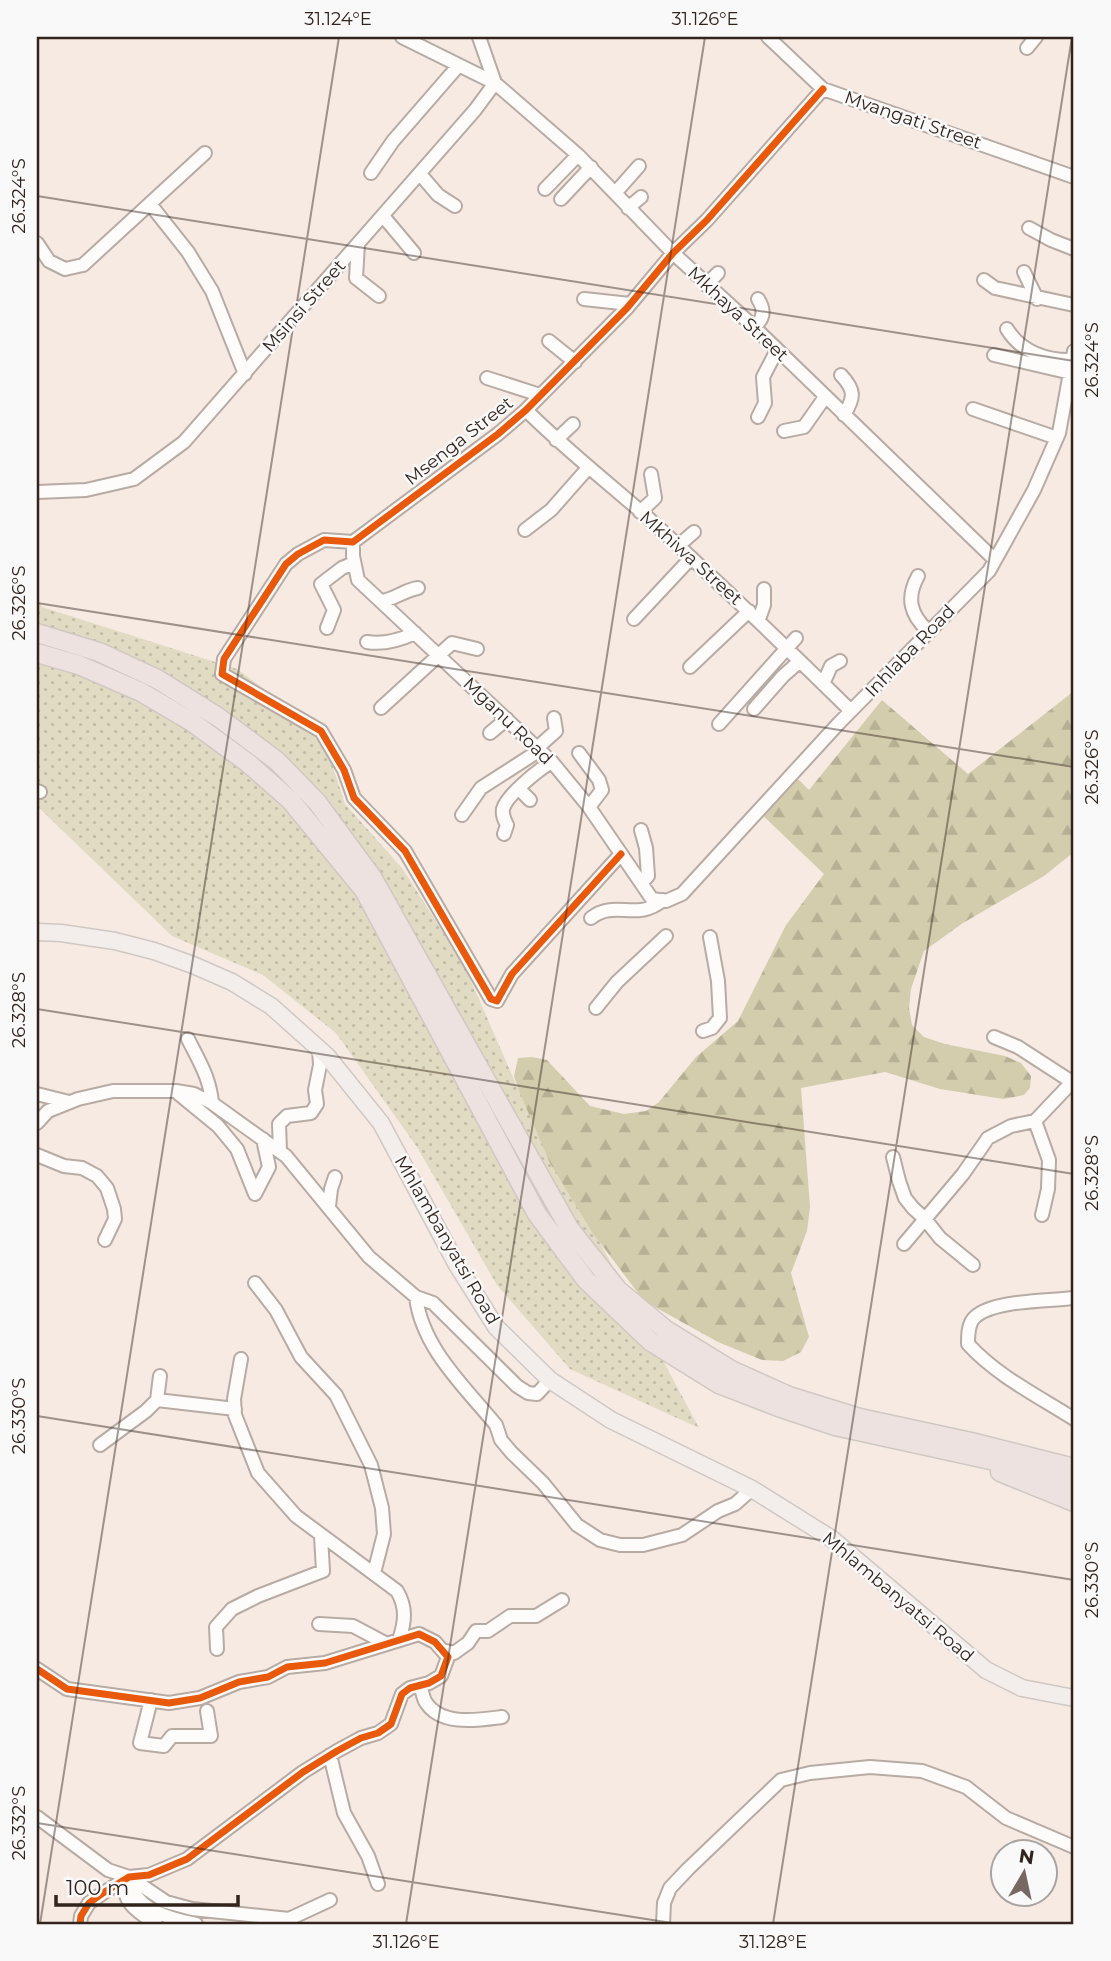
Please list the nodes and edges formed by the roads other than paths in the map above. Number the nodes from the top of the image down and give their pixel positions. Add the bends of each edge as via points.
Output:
1 (402, 37) edge
2 (479, 37) edge
3 (768, 37) edge
4 (1036, 37) edge
5 (1027, 48) dead end
6 (459, 65) junction
7 (495, 83) junction
8 (823, 89) junction
9 (205, 153) dead end
10 (578, 155) junction
11 (639, 166) dead end
12 (591, 167) junction
13 (371, 173) dead end
14 (420, 174) junction
15 (1074, 177) edge
16 (545, 190) dead end
17 (616, 192) junction
18 (641, 197) dead end
19 (561, 199) dead end
20 (150, 204) junction
21 (455, 206) dead end
22 (628, 208) junction
23 (383, 216) junction
24 (1029, 228) dead end
25 (37, 243) edge
26 (358, 244) junction
27 (1074, 249) edge
28 (414, 253) dead end
29 (673, 253) junction
30 (1024, 272) dead end
31 (718, 273) dead end
32 (984, 280) dead end
33 (706, 285) junction
34 (379, 296) dead end
35 (583, 299) dead end
36 (758, 299) dead end
37 (1037, 299) junction
38 (630, 304) junction
39 (1074, 305) edge
40 (754, 327) junction
41 (1007, 329) dead end
42 (549, 341) dead end
43 (777, 350) junction
44 (995, 355) dead end
45 (1073, 361) edge
46 (575, 362) junction
47 (245, 374) junction
48 (841, 375) dead end
49 (487, 378) dead end
50 (540, 395) junction
51 (825, 397) junction
52 (973, 409) dead end
53 (526, 410) junction
54 (844, 415) junction
55 (758, 417) dead end
56 (573, 424) dead end
57 (784, 432) dead end
58 (1057, 438) junction
59 (556, 440) junction
60 (587, 468) junction
61 (650, 474) dead end
62 (37, 492) edge
63 (640, 512) junction
64 (525, 530) dead end
65 (694, 532) dead end
66 (353, 542) junction
67 (678, 546) junction
68 (691, 558) junction
69 (995, 560) junction
70 (354, 563) junction
71 (918, 576) dead end
72 (418, 588) dead end
73 (765, 589) dead end
74 (381, 601) junction
75 (754, 615) junction
76 (634, 619) dead end
77 (327, 628) dead end
78 (928, 631) junction
79 (37, 633) edge
80 (415, 633) junction
81 (367, 642) dead end
82 (791, 643) junction
83 (477, 649) dead end
84 (37, 653) edge
85 (440, 656) junction
86 (800, 661) junction
87 (839, 661) dead end
88 (690, 667) dead end
89 (823, 684) junction
90 (381, 708) dead end
91 (754, 709) dead end
92 (851, 711) junction
93 (554, 718) dead end
94 (507, 719) junction
95 (719, 724) dead end
96 (490, 733) dead end
97 (539, 749) junction
98 (579, 752) dead end
99 (552, 762) junction
100 (519, 789) junction
101 (530, 800) dead end
102 (589, 807) junction
103 (462, 815) dead end
104 (641, 830) dead end
105 (504, 834) dead end
106 (621, 854) junction
107 (641, 883) junction
108 (664, 900) junction
109 (591, 918) dead end
110 (37, 932) edge
111 (666, 936) dead end
112 (710, 937) dead end
113 (597, 1008) dead end
114 (703, 1031) dead end
115 (994, 1037) dead end
116 (188, 1039) dead end
117 (319, 1049) junction
118 (1073, 1083) edge
119 (176, 1091) junction
120 (37, 1094) edge
121 (69, 1102) junction
122 (212, 1102) junction
123 (1035, 1121) junction
124 (37, 1122) edge
125 (263, 1139) junction
126 (280, 1150) junction
127 (37, 1155) edge
128 (893, 1157) dead end
129 (335, 1177) dead end
130 (329, 1206) junction
131 (1042, 1215) dead end
132 (925, 1219) junction
133 (105, 1240) dead end
134 (904, 1244) dead end
135 (973, 1265) dead end
136 (255, 1283) dead end
137 (416, 1297) junction
138 (1074, 1298) edge
139 (241, 1359) dead end
140 (160, 1376) dead end
141 (550, 1380) junction
142 (157, 1400) junction
143 (235, 1409) junction
144 (1074, 1419) edge
145 (915, 1444) junction
146 (100, 1445) dead end
147 (1072, 1466) edge
148 (1074, 1486) edge
149 (752, 1489) junction
150 (1074, 1502) edge
151 (321, 1536) junction
152 (374, 1573) junction
153 (562, 1600) dead end
154 (319, 1624) dead end
155 (393, 1642) junction
156 (217, 1649) dead end
157 (441, 1650) junction
158 (37, 1669) edge
159 (420, 1686) junction
160 (1074, 1698) edge
161 (151, 1700) junction
162 (207, 1710) dead end
163 (502, 1717) dead end
164 (330, 1755) junction
165 (37, 1817) edge
166 (1074, 1847) edge
167 (129, 1877) junction
168 (378, 1884) dead end
169 (330, 1899) dead end
170 (289, 1922) edge
171 (80, 1924) edge
172 (156, 1924) edge
173 (197, 1924) edge
174 (663, 1924) edge

1 - 6 street, Mkhaya Street
2 - 7 street
3 - 8 street, Mvangati Street
4 - 5 street
6 - 7 street, Mkhaya Street
6 - 13 street
7 - 10 street, Mkhaya Street
7 - 14 street, Msinsi Street
8 - 15 street, Mvangati Street
8 - 29 street, Msenga Street
9 - 20 street
10 - 12 street, Mkhaya Street
10 - 16 street
11 - 17 street
12 - 17 street, Mkhaya Street
12 - 19 street
14 - 21 street
14 - 23 street, Msinsi Street
17 - 22 street, Mkhaya Street
18 - 22 street
20 - 25 street via 83,265 65,269 49,261
20 - 47 street via 212,291
22 - 29 street, Mkhaya Street
23 - 26 street, Msinsi Street
23 - 28 street
24 - 27 street
26 - 34 street via 356,278
26 - 47 street, Msinsi Street
29 - 33 street, Mkhaya Street
29 - 38 street, Msenga Street
30 - 37 street
31 - 33 street
32 - 37 street via 995,288
33 - 40 street, Mkhaya Street
35 - 38 street
36 - 40 street via 763,314
37 - 39 street
38 - 46 street, Msenga Street
40 - 43 street, Mkhaya Street
41 - 45 street via 1029,351
42 - 46 street
43 - 51 street, Mkhaya Street
43 - 55 street via 763,376 765,403
44 - 45 street
45 - 58 street, Inhlaba Road
46 - 50 street, Msenga Street
47 - 62 street, Msinsi Street via 184,442 134,479 86,490
48 - 54 street via 852,386
49 - 50 street
50 - 53 street, Msenga Street
51 - 54 street, Mkhaya Street
51 - 57 street via 804,427
52 - 58 street
53 - 59 street, Mkhiwa Street
53 - 66 street, Msenga Street
54 - 69 street, Mkhaya Street
56 - 59 street
58 - 69 street, Inhlaba Road
59 - 60 street, Mkhiwa Street
60 - 63 street, Mkhiwa Street
60 - 64 street via 551,510
61 - 63 street via 655,498
63 - 67 street, Mkhiwa Street
65 - 67 street
66 - 70 street, Mganu Road
66 - 106 street via 324,540 286,564 228,652 222,674 321,731 354,798 405,851 491,999 498,1001 512,974
67 - 68 street, Mkhiwa Street
68 - 75 street, Mkhiwa Street
68 - 76 street
69 - 78 street, Inhlaba Road
70 - 74 street, Mganu Road via 358,580
70 - 77 street via 321,584 334,610
71 - 78 street via 912,586 912,613
72 - 74 street
73 - 75 street via 764,605
74 - 80 street, Mganu Road
75 - 82 street, Mkhiwa Street
75 - 88 street
78 - 92 street, Inhlaba Road
79 - 147 highway via 99,652 157,678 277,761 317,802 372,877 569,1228 618,1290 666,1330 731,1370 789,1396 860,1418
80 - 81 street via 389,642
80 - 85 street, Mganu Road
82 - 86 street, Mkhiwa Street
82 - 95 street
83 - 85 street via 452,643
84 - 145 highway via 79,665 141,692 204,730 291,801 363,890 537,1214 586,1280 650,1341 719,1384 835,1426
85 - 90 street
85 - 94 street, Mganu Road
86 - 89 street, Mkhiwa Street
86 - 91 street
87 - 89 street via 831,666
89 - 92 street, Mkhiwa Street
92 - 108 street, Inhlaba Road via 682,894
93 - 97 street via 556,731
94 - 96 street
94 - 97 street, Mganu Road
97 - 99 street, Mganu Road
97 - 103 street via 481,788
98 - 102 street via 602,790
99 - 100 street
99 - 102 street, Mganu Road
100 - 101 street
100 - 105 street via 503,807
102 - 106 street, Mganu Road
104 - 107 street via 649,864 648,876
106 - 107 street, Mganu Road
107 - 108 street, Mganu Road via 652,898
108 - 109 street, Inhlaba Road via 643,911 602,909
110 - 117 main road, Mhlambanyatsi Road via 115,941 193,965 271,1006
111 - 113 street via 617,982
112 - 114 street via 720,1018
115 - 118 street
116 - 122 street via 206,1072
117 - 126 street via 317,1104 311,1113 287,1116 279,1124
117 - 141 main road, Mhlambanyatsi Road via 381,1124 495,1327
118 - 123 street
119 - 121 street via 120,1090
119 - 122 street
119 - 125 street via 218,1126 237,1149 255,1194 269,1167
120 - 121 street
121 - 124 street
122 - 125 street
123 - 131 street via 1049,1160
123 - 132 street via 988,1138
125 - 126 street
126 - 130 street
127 - 133 street via 82,1168 107,1188 114,1219
128 - 132 street via 905,1198
129 - 130 street
130 - 137 street via 369,1256
132 - 134 street
132 - 135 street
136 - 152 street via 302,1357 336,1395 370,1465 384,1534
137 - 141 street via 433,1303 528,1393 537,1394
137 - 149 street via 430,1344 496,1425 501,1440 578,1525 600,1540 643,1545 682,1535
138 - 144 street via 985,1310 972,1319 968,1335 968,1344 1010,1379 1030,1383
139 - 143 street
140 - 142 street
141 - 149 main road, Mhlambanyatsi Road via 611,1420
142 - 143 street
142 - 146 street
143 - 151 street via 258,1473 296,1516
145 - 148 highway via 1032,1469
145 - 150 highway
149 - 160 main road, Mhlambanyatsi Road via 832,1539 986,1670 1022,1688
151 - 152 street
151 - 156 street via 323,1571 232,1609 216,1627
152 - 155 street via 397,1591 405,1604 404,1625
153 - 157 street via 536,1616 510,1616 488,1631 476,1631 454,1653
154 - 155 street via 353,1626
155 - 157 street via 419,1634
155 - 161 street via 325,1663 287,1667 200,1698 169,1703
157 - 159 street via 448,1657 441,1676
158 - 161 street via 67,1689
159 - 163 street via 426,1703 453,1720
159 - 164 street via 402,1694 391,1724
161 - 162 street via 140,1743 164,1746 172,1736 211,1736
164 - 167 street via 187,1859 149,1875
164 - 168 street via 344,1813
165 - 167 street via 108,1870
166 - 174 street via 1006,1818 966,1787 922,1771 870,1767 810,1773 781,1780 688,1869 670,1888
167 - 170 street via 166,1902
167 - 171 street via 89,1903
167 - 172 street via 125,1898
167 - 173 street via 138,1898 155,1911
169 - 170 street

